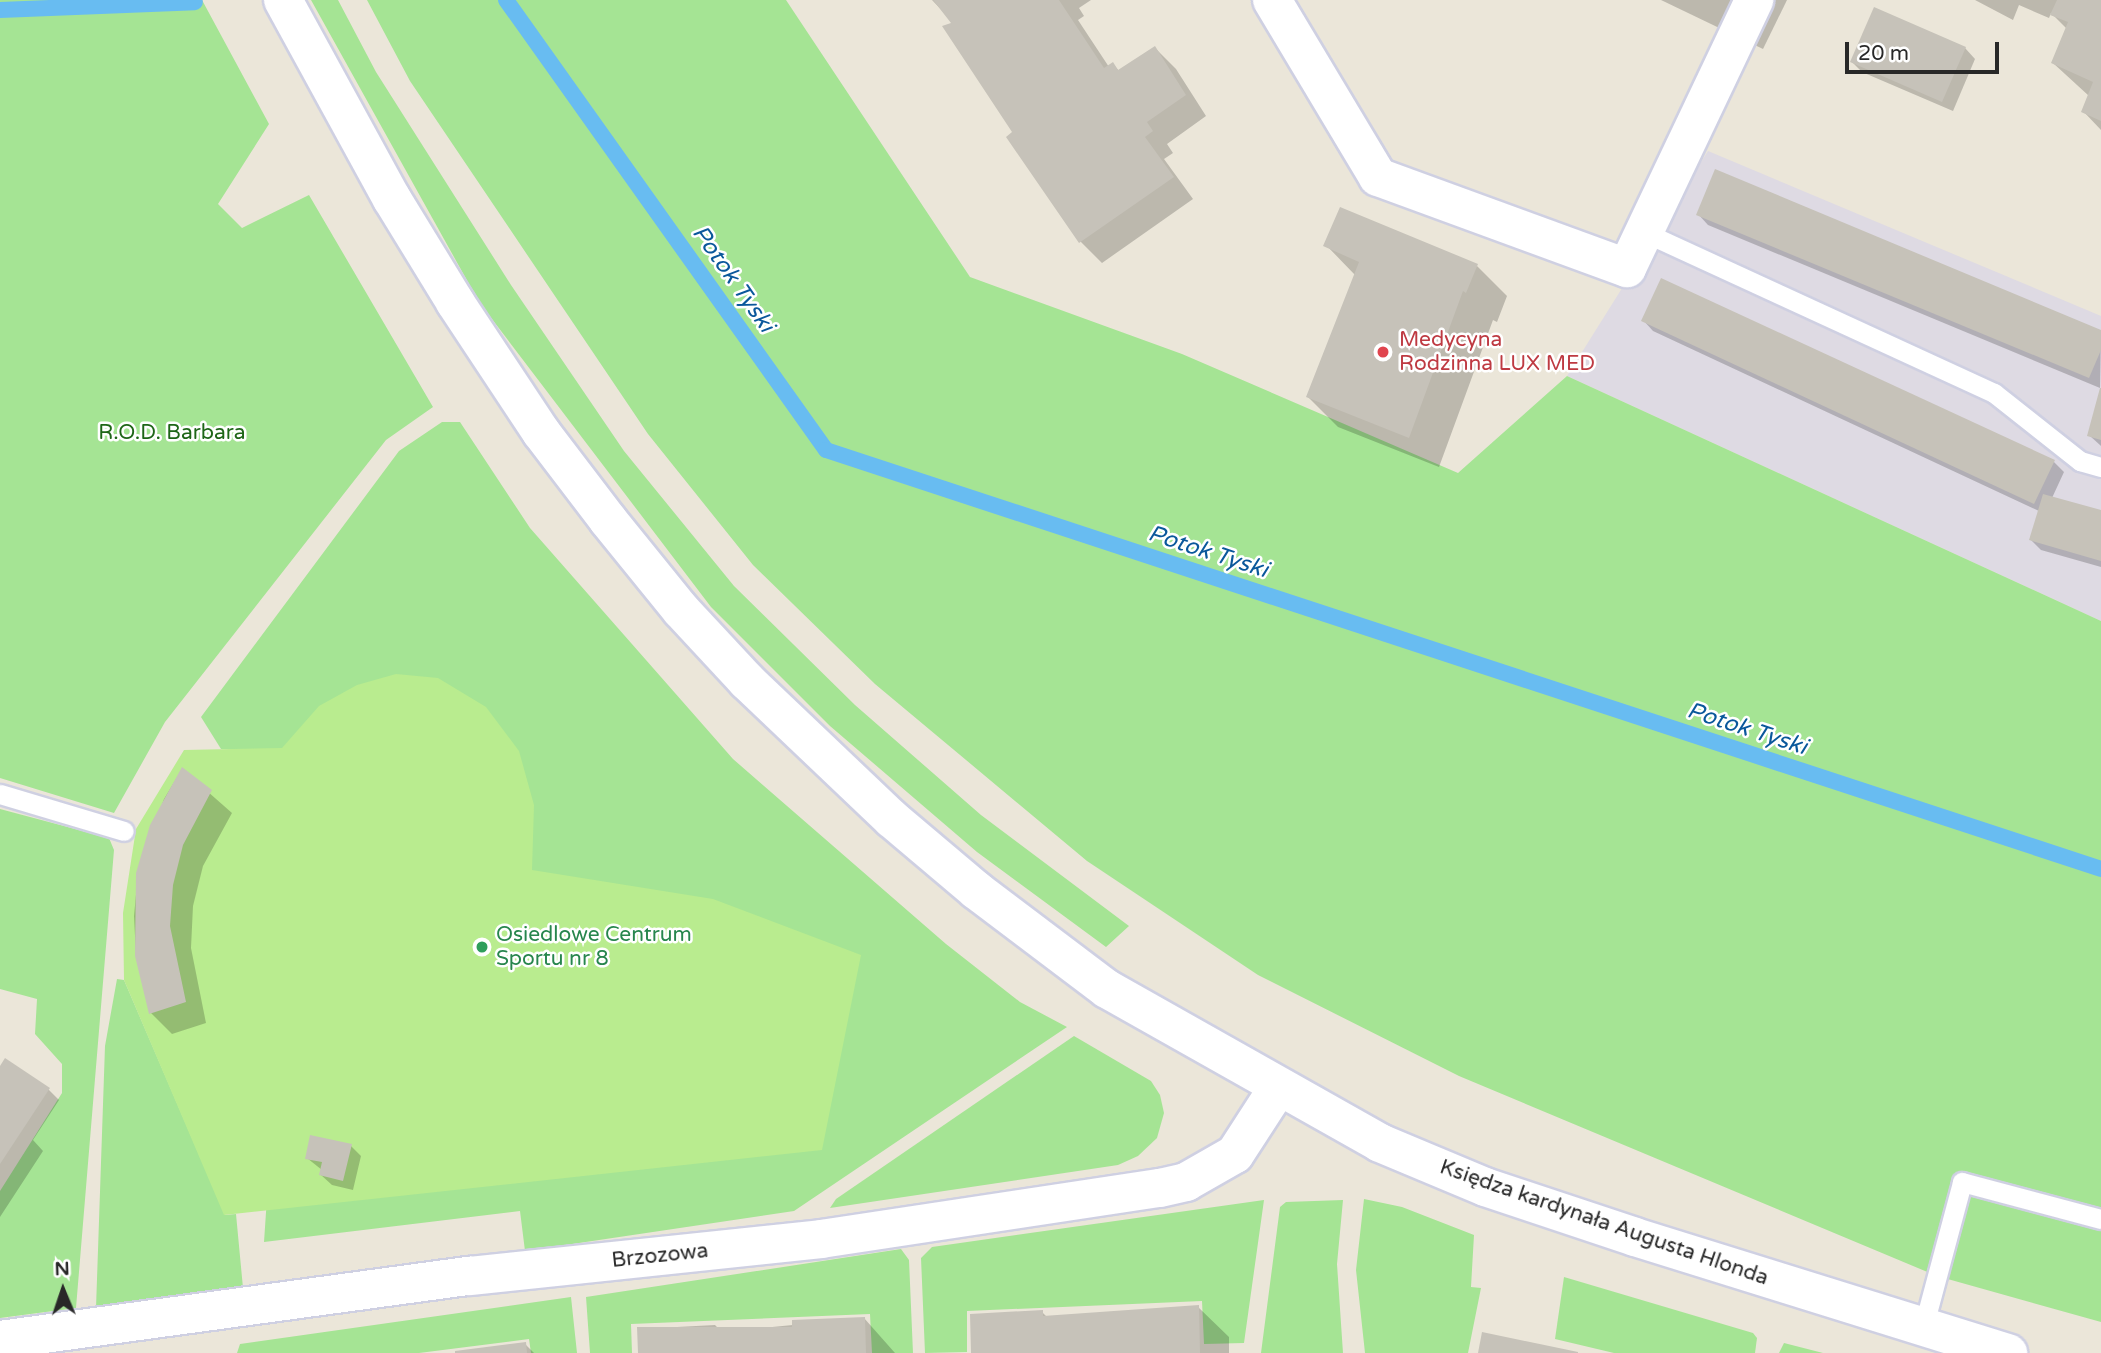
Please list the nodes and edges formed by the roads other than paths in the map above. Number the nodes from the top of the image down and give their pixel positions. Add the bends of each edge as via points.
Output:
1 (283, 0) edge
2 (1272, 0) edge
3 (1755, 0) edge
4 (1644, 232) junction
5 (2101, 467) edge
6 (0, 794) edge
7 (124, 831) dead end
8 (1277, 1089) junction
9 (2101, 1219) edge
10 (1923, 1328) junction
11 (2, 1353) edge
12 (2008, 1353) edge

1 - 8 street, Księdza kardynała Augusta Hlonda via 392,199 455,302 541,432 681,610 817,749 976,890 1107,989
2 - 4 street via 1378,177 1627,268
3 - 4 street
4 - 5 lane via 1994,393 2080,461
6 - 7 lane
8 - 10 street, Księdza kardynała Augusta Hlonda via 1380,1143 1485,1187
8 - 11 street, Brzozowa via 1235,1154 1186,1182 1160,1188 833,1237 470,1276 0,1340
9 - 10 lane via 1962,1182
10 - 12 street, Księdza kardynała Augusta Hlonda

